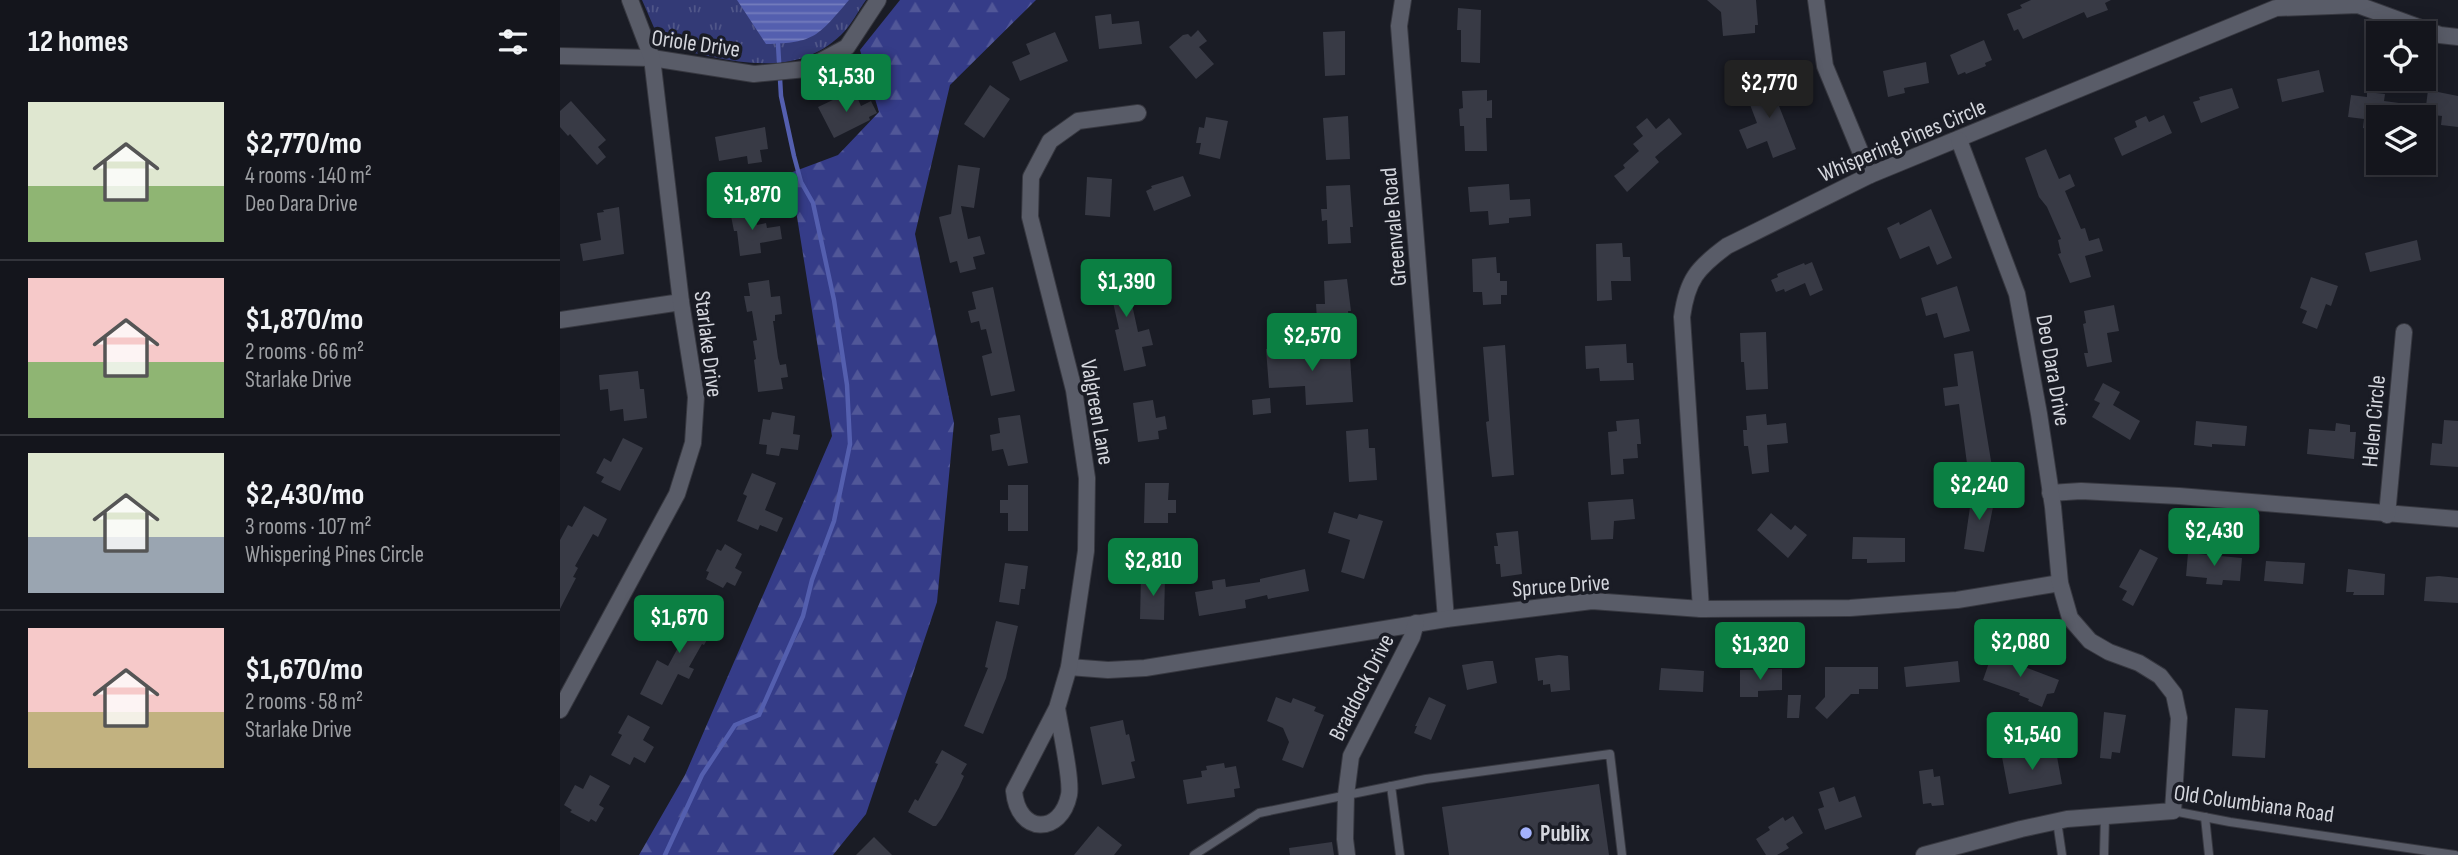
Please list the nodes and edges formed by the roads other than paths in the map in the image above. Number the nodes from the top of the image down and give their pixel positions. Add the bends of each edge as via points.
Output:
1 (630, 0) edge
2 (878, 0) edge
3 (1403, 0) edge
4 (1816, 0) edge
5 (2275, 4) edge
6 (2458, 37) edge
7 (560, 56) edge
8 (652, 58) junction
9 (1138, 113) dead end
10 (1959, 140) junction
11 (1870, 176) junction
12 (681, 302) junction
13 (560, 320) edge
14 (2404, 332) dead end
15 (2050, 493) junction
16 (2387, 515) junction
17 (2458, 519) edge
18 (2060, 583) junction
19 (1701, 609) junction
20 (1447, 619) junction
21 (1416, 624) junction
22 (1069, 667) junction
23 (1057, 708) junction
24 (560, 710) edge
25 (1391, 786) junction
26 (1346, 795) junction
27 (2173, 811) junction
28 (2105, 816) junction
29 (2205, 817) junction
30 (2057, 821) junction
31 (1194, 855) edge
32 (1348, 855) edge
33 (1400, 855) edge
34 (1622, 855) edge
35 (1924, 855) edge
36 (2062, 855) edge
37 (2104, 855) edge
38 (2209, 855) edge
39 (2450, 855) edge

1 - 8 street, Starlake Drive
2 - 8 street, Oriole Drive via 847,47 806,69 754,74
3 - 20 street, Greenvale Road via 1399,26
4 - 11 street via 1825,66
5 - 6 street, Whispering Pines Circle via 2358,5 2440,35
5 - 10 street, Whispering Pines Circle
7 - 8 street, Oriole Drive
8 - 12 street, Starlake Drive
9 - 22 street, Valgreen Lane via 1078,121 1050,141 1031,177 1030,217 1074,390 1087,478 1086,551
10 - 11 street, Whispering Pines Circle
10 - 15 street, Deo Dara Drive via 2017,295
11 - 19 street, Whispering Pines Circle via 1727,246 1701,267 1687,289 1682,317
12 - 13 street
12 - 24 street, Starlake Drive via 696,397 693,443 677,494
14 - 16 street, Helen Circle
15 - 16 street via 2179,496
15 - 18 street, Deo Dara Drive
16 - 17 street
18 - 19 street, Spruce Drive via 1957,600 1864,607
18 - 27 street, Deo Dara Drive via 2070,618 2090,641 2149,669 2174,694 2179,718
19 - 20 street, Spruce Drive via 1592,601
20 - 21 street, Spruce Drive
21 - 22 street, Spruce Drive via 1145,668
21 - 26 street, Braddock Drive via 1351,756
22 - 23 street, Valgreen Lane
23 - 23 street, Valgreen Lane via 1014,791 1015,806 1032,824 1057,818 1070,791
25 - 26 lane
25 - 33 lane
25 - 34 lane via 1610,754
26 - 31 lane via 1259,813
26 - 32 street, Braddock Drive
27 - 28 street, Old Columbiana Road
27 - 29 lane, Old Columbiana Road
28 - 30 street, Old Columbiana Road
28 - 37 lane
29 - 38 lane
29 - 39 lane, Old Columbiana Road
30 - 35 street, Old Columbiana Road
30 - 36 lane

